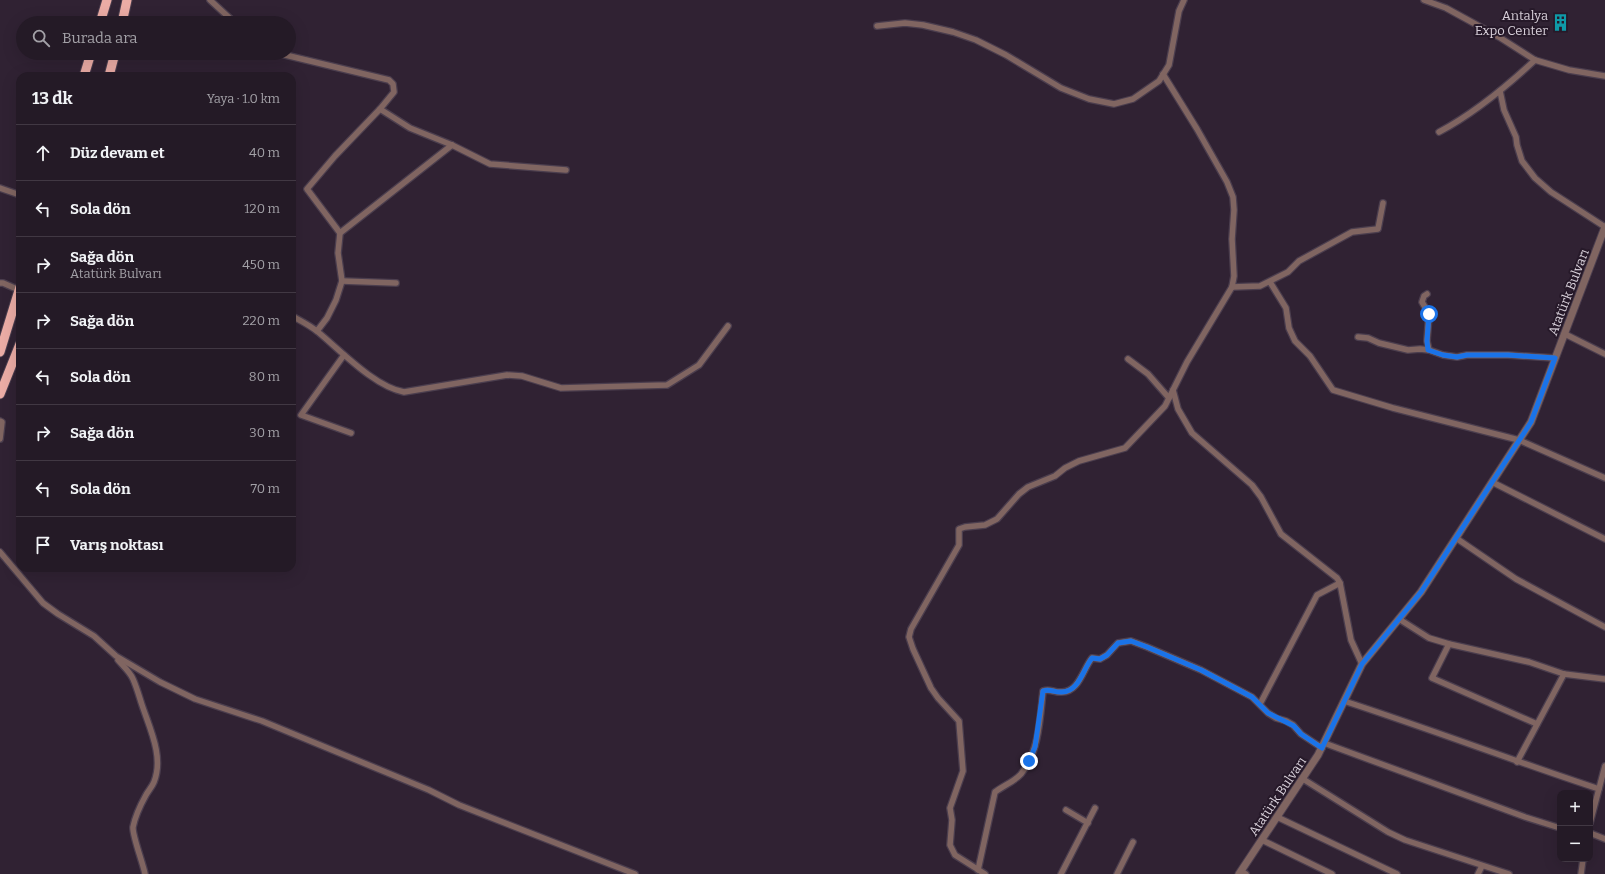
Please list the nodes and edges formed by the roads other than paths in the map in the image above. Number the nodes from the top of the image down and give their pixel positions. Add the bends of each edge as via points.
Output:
1 (107, 0) edge
2 (127, 0) edge
3 (210, 0) edge
4 (1184, 0) edge
5 (1424, 0) edge
6 (102, 16) edge
7 (124, 16) edge
8 (227, 16) edge
9 (878, 26) dead end
10 (296, 58) edge
11 (89, 60) edge
12 (113, 60) edge
13 (1535, 60) junction
14 (85, 72) edge
15 (110, 72) edge
16 (1163, 74) junction
17 (1605, 76) edge
18 (1500, 91) junction
19 (380, 109) junction
20 (1439, 132) dead end
21 (452, 145) junction
22 (566, 170) dead end
23 (0, 188) edge
24 (16, 194) edge
25 (1383, 203) dead end
26 (1605, 227) edge
27 (340, 233) junction
28 (342, 281) junction
29 (396, 282) dead end
30 (1270, 282) junction
31 (0, 283) edge
32 (16, 287) edge
33 (1232, 287) junction
34 (1427, 294) dead end
35 (16, 301) edge
36 (296, 318) edge
37 (728, 326) dead end
38 (317, 331) junction
39 (1565, 334) junction
40 (1358, 337) dead end
41 (1428, 350) junction
42 (0, 352) edge
43 (16, 354) edge
44 (1605, 354) edge
45 (344, 355) junction
46 (1555, 358) junction
47 (1128, 359) dead end
48 (1174, 390) junction
49 (0, 394) edge
50 (1169, 398) junction
51 (0, 422) edge
52 (351, 433) dead end
53 (0, 439) edge
54 (1519, 440) junction
55 (1605, 478) edge
56 (1492, 482) junction
57 (1456, 538) junction
58 (1605, 539) edge
59 (0, 552) edge
60 (16, 571) edge
61 (17, 572) edge
62 (1340, 583) junction
63 (1399, 620) junction
64 (1605, 627) edge
65 (1449, 644) junction
66 (116, 656) junction
67 (1362, 664) junction
68 (1564, 674) junction
69 (1605, 679) edge
70 (1344, 701) junction
71 (1260, 704) junction
72 (1537, 724) junction
73 (1323, 745) junction
74 (1516, 762) junction
75 (1605, 766) edge
76 (1604, 774) edge
77 (1302, 779) junction
78 (1599, 789) junction
79 (1095, 808) dead end
80 (1066, 810) dead end
81 (1593, 812) edge
82 (1277, 817) junction
83 (1088, 823) junction
84 (1557, 827) edge
85 (1593, 834) edge
86 (1605, 839) edge
87 (1262, 840) junction
88 (1133, 842) dead end
89 (1583, 862) edge
90 (1482, 866) junction
91 (978, 870) junction
92 (1242, 873) edge
93 (145, 874) edge
94 (636, 874) edge
95 (985, 874) edge
96 (1061, 874) edge
97 (1117, 874) edge
98 (1332, 874) edge
99 (1397, 874) edge
100 (1478, 874) edge
101 (1509, 874) edge
102 (1581, 874) edge

1 - 6 highway
2 - 7 highway
3 - 8 street
4 - 16 street via 1179,11 1169,65
5 - 13 street via 1446,8
9 - 16 street via 922,25 953,32 976,40 1061,88 1108,103 1133,99 1159,81
10 - 19 street via 389,80 393,84 394,92
11 - 14 highway
12 - 15 highway
13 - 17 street via 1569,70
13 - 18 street
16 - 33 street via 1197,128 1233,197
18 - 20 street
18 - 26 street via 1522,161 1535,178 1551,192
19 - 21 street via 410,128
19 - 27 street via 307,189
21 - 22 street via 490,164
21 - 27 street
23 - 24 street
25 - 30 street via 1378,229 1352,232 1298,261 1288,272
26 - 39 street, Atatürk Bulvarı
27 - 28 street via 338,253
28 - 29 street
28 - 38 street via 336,300
30 - 33 street via 1260,286
30 - 54 street via 1286,308 1289,328 1295,341 1310,356 1332,390
31 - 32 street
33 - 48 street
34 - 41 street via 1422,302 1429,314
35 - 42 highway
36 - 38 street
37 - 45 street via 699,365 668,385 561,388 522,376 507,375 404,392 387,387
38 - 45 street
39 - 44 street
39 - 46 street, Atatürk Bulvarı
40 - 41 street via 1408,350
41 - 46 street via 1457,357 1508,355
43 - 49 highway
45 - 52 street via 301,415
46 - 54 street, Atatürk Bulvarı via 1531,422
47 - 50 street via 1148,374
48 - 50 street
48 - 62 street via 1178,409 1192,433 1252,485 1281,534
50 - 91 street via 1165,406 1125,448 1079,461 1055,476 1028,487 997,519 986,525 965,527 960,530 960,545 911,629 909,637 913,649 931,688 959,721 963,771 950,808 950,845 955,855
51 - 53 street
54 - 55 street
54 - 56 street, Atatürk Bulvarı
56 - 57 street, Atatürk Bulvarı
56 - 58 street
57 - 63 street, Atatürk Bulvarı via 1421,592
57 - 64 street via 1516,579
59 - 60 street
61 - 66 street via 43,603 94,636
62 - 67 street via 1351,640
62 - 71 street via 1317,595
63 - 65 street via 1429,638
63 - 67 street, Atatürk Bulvarı
65 - 68 street via 1529,662
65 - 72 street via 1432,678
66 - 93 street via 132,678 139,694 157,759 154,784 133,826 133,836
66 - 94 street via 141,672 195,699 262,721 429,790 459,805
67 - 70 street, Atatürk Bulvarı
68 - 69 street
68 - 72 street
70 - 73 street, Atatürk Bulvarı
70 - 74 street via 1442,733
71 - 73 street via 1268,713
71 - 91 street via 1252,697 1201,670 1131,641 1118,643 1100,659 1092,658 1070,691 1043,691 1035,747 1020,775 996,792
72 - 74 street
73 - 77 street, Atatürk Bulvarı
73 - 84 street
74 - 78 street
75 - 76 street
76 - 78 street
77 - 82 street, Atatürk Bulvarı
77 - 90 street via 1388,832
78 - 81 street
79 - 83 street
80 - 83 street
82 - 87 street, Atatürk Bulvarı
82 - 99 street
83 - 96 street
85 - 86 street
87 - 92 street, Atatürk Bulvarı
87 - 98 street
88 - 97 street
89 - 102 street
90 - 100 street
90 - 101 street
91 - 95 street

